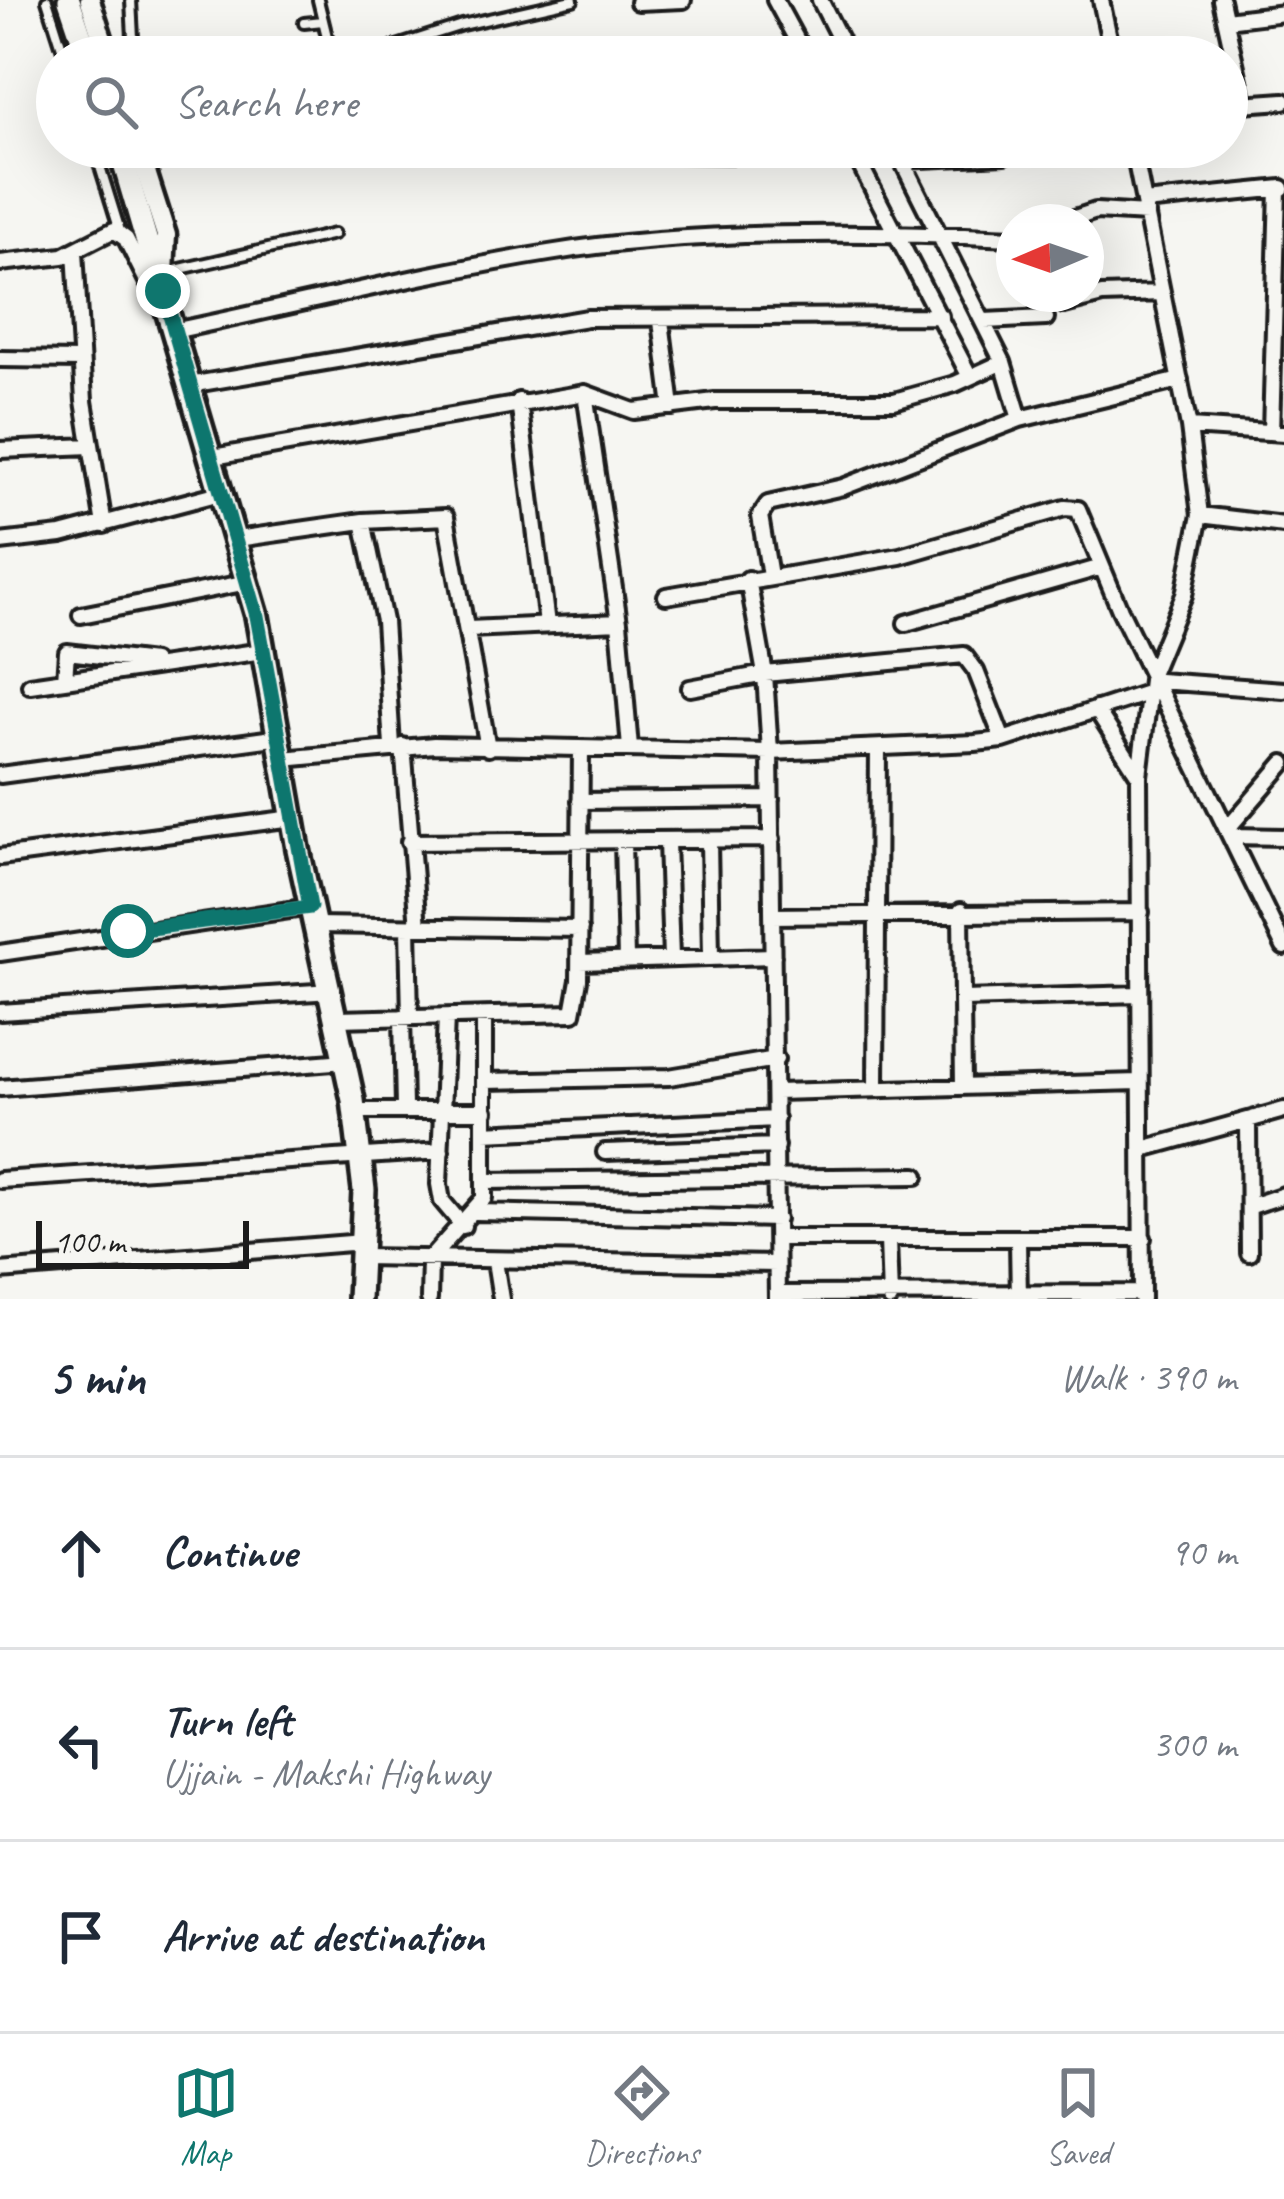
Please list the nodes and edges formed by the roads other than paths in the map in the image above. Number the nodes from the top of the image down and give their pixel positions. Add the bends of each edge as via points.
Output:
1 (47, 0) edge
2 (69, 0) edge
3 (90, 0) edge
4 (131, 0) edge
5 (318, 0) edge
6 (573, 0) edge
7 (683, 0) edge
8 (775, 0) edge
9 (820, 0) edge
10 (1101, 0) edge
11 (1221, 0) edge
12 (638, 2) edge
13 (1284, 13) edge
14 (1226, 20) junction
15 (323, 21) junction
16 (304, 22) dead end
17 (58, 36) edge
18 (81, 36) edge
19 (101, 36) edge
20 (133, 36) edge
21 (327, 36) edge
22 (428, 36) edge
23 (795, 36) edge
24 (838, 36) edge
25 (1109, 36) edge
26 (1229, 36) edge
27 (1284, 101) edge
28 (1248, 103) edge
29 (100, 168) edge
30 (125, 168) edge
31 (144, 168) edge
32 (863, 168) edge
33 (906, 168) edge
34 (1136, 168) edge
35 (1281, 188) edge
36 (1145, 208) junction
37 (1104, 211) edge
38 (120, 232) junction
39 (334, 233) dead end
40 (901, 235) junction
41 (941, 236) junction
42 (996, 238) edge
43 (75, 251) junction
44 (0, 263) edge
45 (1280, 273) edge
46 (164, 282) junction
47 (1162, 293) junction
48 (1104, 296) edge
49 (940, 316) junction
50 (1046, 317) dead end
51 (661, 321) junction
52 (984, 321) junction
53 (172, 323) junction
54 (0, 359) edge
55 (81, 360) junction
56 (1003, 362) junction
57 (970, 377) junction
58 (1180, 380) junction
59 (190, 385) junction
60 (585, 393) junction
61 (519, 401) junction
62 (672, 407) junction
63 (1020, 419) junction
64 (1189, 427) junction
65 (1278, 433) edge
66 (91, 446) junction
67 (0, 450) edge
68 (213, 457) junction
69 (224, 492) junction
70 (1200, 515) junction
71 (363, 521) junction
72 (1284, 524) edge
73 (104, 525) junction
74 (237, 539) junction
75 (0, 542) edge
76 (1102, 567) junction
77 (770, 576) junction
78 (748, 579) junction
79 (248, 582) junction
80 (666, 596) dead end
81 (81, 615) dead end
82 (619, 622) junction
83 (906, 623) dead end
84 (547, 624) junction
85 (469, 629) junction
86 (263, 651) junction
87 (170, 664) junction
88 (765, 674) junction
89 (1156, 676) junction
90 (65, 680) junction
91 (30, 685) dead end
92 (690, 688) dead end
93 (1284, 690) edge
94 (1147, 693) junction
95 (1096, 710) junction
96 (1003, 740) junction
97 (398, 746) junction
98 (282, 748) junction
99 (488, 748) junction
100 (580, 748) junction
101 (630, 748) junction
102 (878, 748) junction
103 (770, 752) junction
104 (1284, 764) edge
105 (0, 775) edge
106 (1139, 776) junction
107 (771, 800) junction
108 (580, 801) junction
109 (292, 818) junction
110 (1231, 832) junction
111 (1284, 837) edge
112 (772, 839) junction
113 (580, 841) junction
114 (623, 841) junction
115 (409, 842) junction
116 (667, 842) junction
117 (709, 842) junction
118 (0, 857) edge
119 (961, 911) junction
120 (1141, 911) junction
121 (875, 913) junction
122 (312, 916) junction
123 (772, 916) junction
124 (413, 927) junction
125 (580, 929) junction
126 (1284, 947) edge
127 (0, 953) edge
128 (773, 956) junction
129 (712, 957) junction
130 (671, 958) junction
131 (626, 959) junction
132 (580, 962) junction
133 (332, 991) junction
134 (1139, 994) junction
135 (964, 999) junction
136 (0, 1012) edge
137 (406, 1017) junction
138 (446, 1017) junction
139 (484, 1018) junction
140 (338, 1019) junction
141 (776, 1059) junction
142 (346, 1061) junction
143 (485, 1082) junction
144 (1139, 1082) junction
145 (963, 1087) junction
146 (0, 1088) edge
147 (876, 1088) junction
148 (776, 1092) junction
149 (404, 1107) junction
150 (1284, 1110) edge
151 (355, 1111) junction
152 (442, 1111) junction
153 (485, 1111) junction
154 (776, 1119) junction
155 (1248, 1122) junction
156 (484, 1133) junction
157 (776, 1146) junction
158 (1143, 1149) junction
159 (441, 1150) junction
160 (604, 1152) dead end
161 (359, 1153) junction
162 (916, 1176) dead end
163 (0, 1180) edge
164 (776, 1180) junction
165 (486, 1181) junction
166 (1284, 1195) edge
167 (1251, 1206) junction
168 (476, 1212) junction
169 (777, 1220) junction
170 (463, 1226) junction
171 (777, 1238) junction
172 (1144, 1238) junction
173 (888, 1239) junction
174 (1018, 1240) junction
175 (362, 1250) junction
176 (1249, 1253) dead end
177 (430, 1258) junction
178 (495, 1261) junction
179 (776, 1264) junction
180 (0, 1271) edge
181 (837, 1296) edge
182 (890, 1296) edge
183 (1071, 1296) edge
184 (1142, 1296) edge
185 (777, 1297) edge
186 (1019, 1297) edge
187 (359, 1299) edge
188 (429, 1299) edge
189 (501, 1299) edge

1 - 17 lane
2 - 18 main road
3 - 19 street
4 - 20 lane
5 - 15 lane
6 - 22 lane
7 - 12 street
8 - 23 street
9 - 24 street
10 - 25 street
11 - 14 street
13 - 14 street
14 - 26 street
15 - 16 lane
15 - 21 lane
27 - 28 street
29 - 38 lane
30 - 46 main road
31 - 46 street via 166,235
32 - 40 street
33 - 41 street
34 - 36 street
35 - 36 street
35 - 45 street
36 - 37 street
36 - 47 street
38 - 43 street via 106,231
38 - 53 street
39 - 46 lane
40 - 41 street
40 - 49 street
40 - 53 street via 618,244
41 - 42 street
41 - 52 street
43 - 44 street
43 - 55 street
45 - 65 street
46 - 53 main road
47 - 48 street
47 - 58 street
49 - 51 street
49 - 57 street
50 - 52 street
51 - 59 street via 587,319
51 - 62 street
52 - 56 street
53 - 59 main road
54 - 55 street
55 - 66 street
56 - 57 street
56 - 63 street
57 - 62 street via 894,401
58 - 63 street
58 - 64 street
59 - 68 main road
60 - 61 street
60 - 62 street via 634,411
60 - 82 street
61 - 68 street
61 - 84 street
63 - 77 street via 843,487 768,504 760,516
64 - 65 street
64 - 70 street
66 - 67 street
66 - 73 street
68 - 69 main road
69 - 73 street
69 - 74 main road
70 - 72 street
70 - 89 street
71 - 74 street
71 - 85 street via 446,517
71 - 97 street
73 - 75 street
74 - 79 main road
76 - 77 street via 1073,507 900,556
76 - 83 street
76 - 89 street
77 - 78 street
78 - 80 street
78 - 88 street
79 - 81 street
79 - 86 main road
82 - 84 street
82 - 101 street
84 - 85 street
85 - 99 street
86 - 87 street
86 - 98 main road
87 - 90 street
87 - 90 street via 67,652
88 - 92 street
88 - 96 street via 964,655
88 - 103 street
89 - 93 street
89 - 94 street
89 - 110 street
90 - 91 street
94 - 95 street
94 - 106 street
95 - 96 street
95 - 106 street
96 - 102 street
97 - 98 street
97 - 99 street
97 - 115 street
98 - 105 street
98 - 109 main road
99 - 100 street
100 - 101 street
100 - 108 street
101 - 103 street
102 - 103 street
102 - 121 street
103 - 107 street
104 - 110 street
106 - 120 street
107 - 108 street
107 - 112 street
108 - 113 street
109 - 118 street
109 - 122 main road
110 - 111 street
110 - 126 street
112 - 117 street
112 - 123 street
113 - 114 street
113 - 115 street
113 - 125 street
114 - 116 street
114 - 131 street
115 - 124 street
116 - 117 street
116 - 130 street
117 - 129 street
119 - 120 street
119 - 121 street
119 - 135 street
120 - 134 street
121 - 123 street
121 - 147 street
122 - 124 street
122 - 127 street
122 - 133 main road
123 - 128 street
124 - 125 street
124 - 137 street
125 - 132 street
128 - 129 street
128 - 141 street
129 - 130 street
130 - 131 street
131 - 132 street
132 - 139 street via 573,1013
133 - 136 street
133 - 140 main road
134 - 135 street
134 - 144 street
135 - 145 street
137 - 138 street
137 - 140 street
137 - 149 street
138 - 139 street
138 - 152 street
139 - 143 street
140 - 142 main road
141 - 143 street via 670,1077
141 - 148 street
142 - 146 street
142 - 151 main road
143 - 153 street
144 - 145 street
144 - 158 street
145 - 147 street
147 - 148 street
148 - 154 street
149 - 151 street
149 - 152 street
150 - 155 street
151 - 161 main road
152 - 153 street
152 - 159 street
153 - 156 street
154 - 156 street
154 - 157 street
155 - 158 street
155 - 167 street
156 - 165 street
157 - 160 street
157 - 164 street
158 - 172 street
159 - 161 street
159 - 170 street via 442,1201
161 - 163 street
161 - 175 main road
162 - 164 street
164 - 165 street
164 - 169 street
165 - 168 street
166 - 167 street
167 - 176 street
168 - 169 street
168 - 170 street
169 - 171 street
170 - 177 street
171 - 173 street
171 - 179 street
172 - 174 street
172 - 184 street
173 - 174 street
173 - 182 street
174 - 186 street
175 - 177 street
175 - 180 street
175 - 187 main road
177 - 178 street
177 - 188 street
178 - 179 street
178 - 189 street
179 - 185 street
181 - 182 street
181 - 185 street
182 - 186 street
183 - 184 street
183 - 186 street

